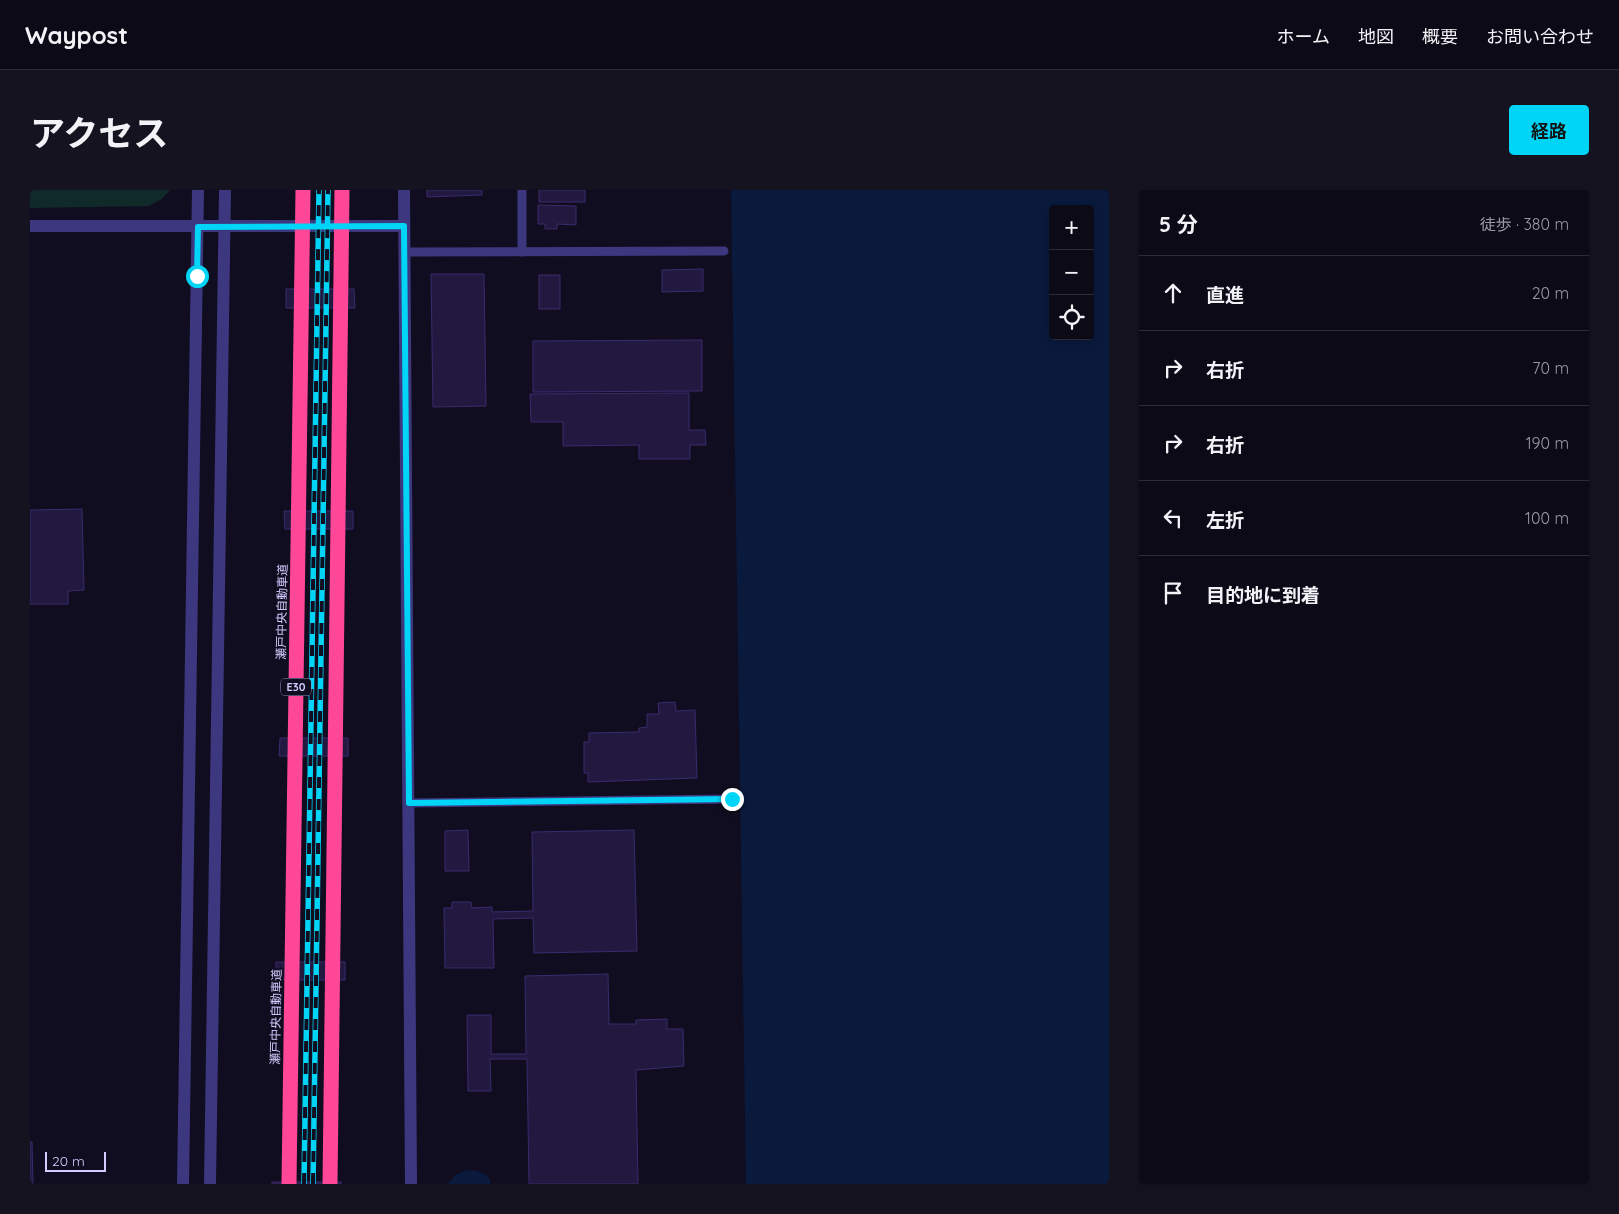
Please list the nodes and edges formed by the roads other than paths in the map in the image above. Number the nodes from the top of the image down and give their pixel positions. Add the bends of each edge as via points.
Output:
1 (198, 190) edge
2 (225, 190) edge
3 (303, 190) edge
4 (342, 190) edge
5 (404, 190) edge
6 (522, 190) edge
7 (30, 226) edge
8 (404, 226) junction
9 (198, 227) junction
10 (225, 227) junction
11 (724, 251) dead end
12 (404, 252) junction
13 (522, 252) junction
14 (732, 799) dead end
15 (409, 803) junction
16 (183, 1184) edge
17 (210, 1184) edge
18 (289, 1184) edge
19 (330, 1184) edge
20 (411, 1184) edge

1 - 9 street
2 - 10 street
3 - 18 highway, 瀬戸中央自動車道 / E30, bridge
4 - 19 highway, bridge
5 - 8 street
6 - 13 lane
7 - 9 street
8 - 10 street
8 - 12 street
9 - 10 street
9 - 16 street
10 - 17 street
11 - 13 lane
12 - 13 lane
12 - 15 street
14 - 15 lane
15 - 20 street

